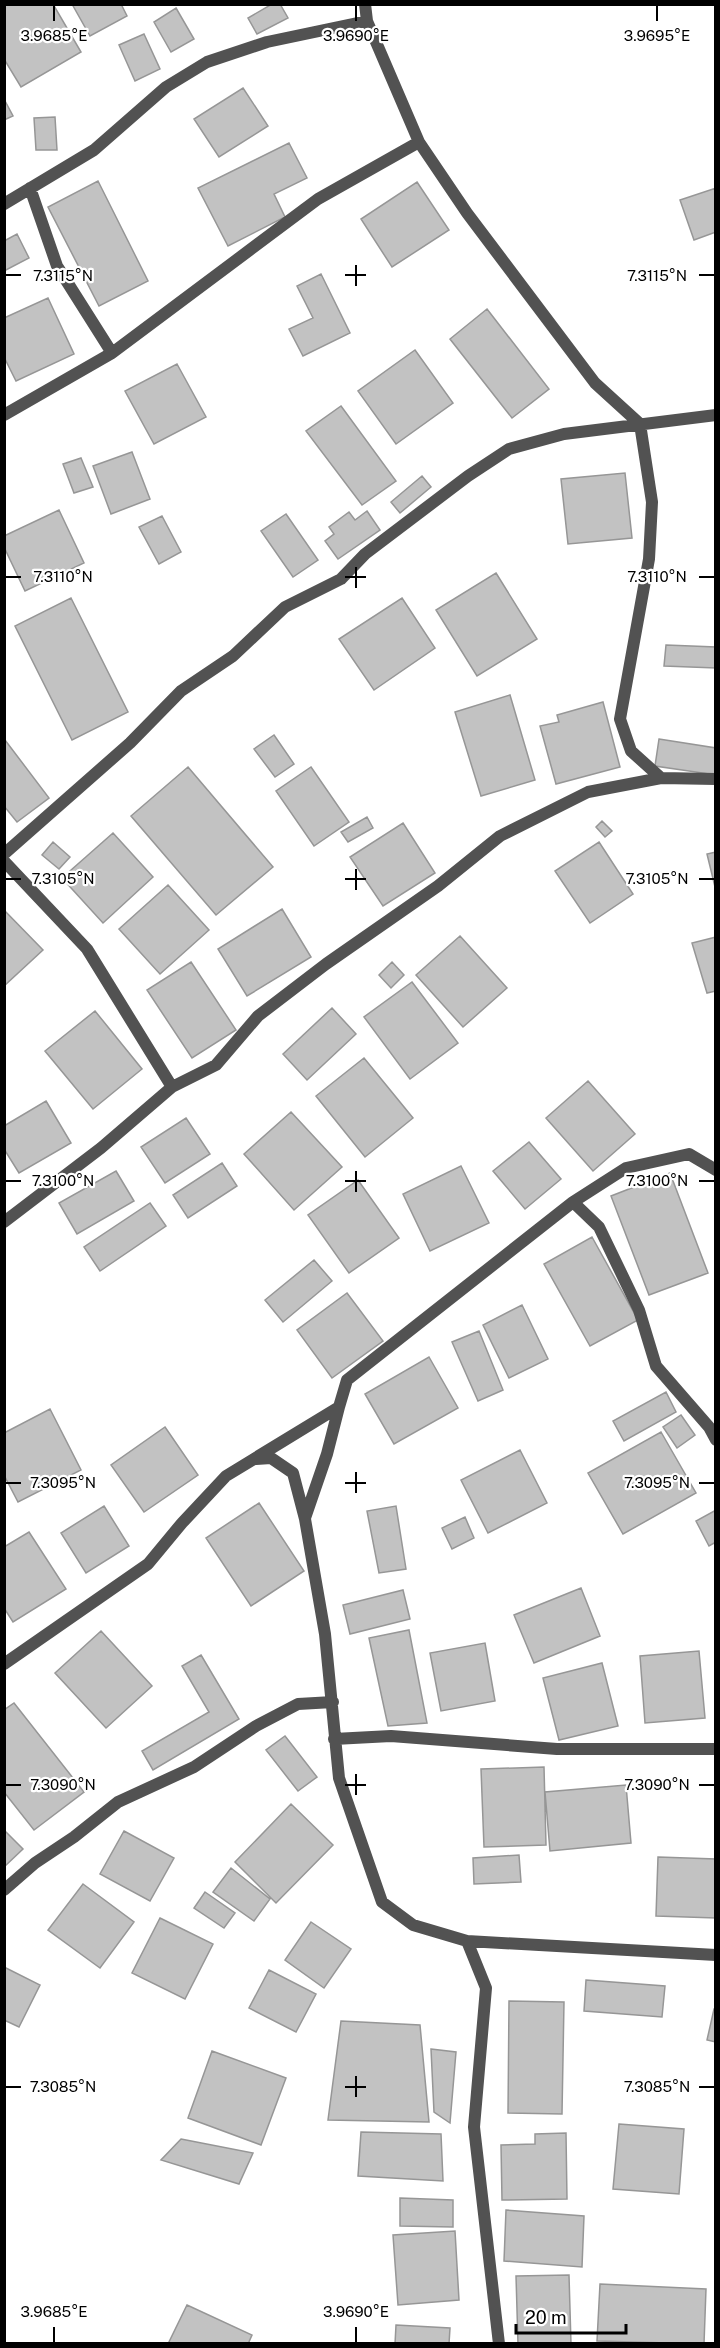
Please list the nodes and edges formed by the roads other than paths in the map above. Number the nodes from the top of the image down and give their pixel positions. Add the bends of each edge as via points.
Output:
1 (365, 4) edge
2 (367, 21) junction
3 (419, 142) junction
4 (30, 188) junction
5 (4, 204) edge
6 (112, 353) junction
7 (4, 415) edge
8 (716, 415) edge
9 (640, 424) junction
10 (661, 778) junction
11 (716, 778) edge
12 (4, 854) edge
13 (4, 861) edge
14 (172, 1087) junction
15 (716, 1170) edge
16 (573, 1202) junction
17 (4, 1222) edge
18 (339, 1407) junction
19 (716, 1440) edge
20 (250, 1459) junction
21 (305, 1519) junction
22 (6, 1659) edge
23 (333, 1702) junction
24 (334, 1740) junction
25 (716, 1749) edge
26 (4, 1890) edge
27 (467, 1941) junction
28 (716, 1955) edge
29 (499, 2343) edge

1 - 2 street
2 - 3 street
2 - 4 street via 267,42 207,62 166,87 94,150
3 - 6 street via 318,199
3 - 9 street via 467,213 595,383
4 - 5 street
4 - 6 street via 57,266
6 - 7 street
8 - 9 street
9 - 10 street via 652,502 649,559 620,719 631,751
9 - 12 street via 564,434 509,449 468,476 365,554 341,579 285,607 233,656 181,691 130,743
10 - 11 street
10 - 14 street via 588,792 500,836 438,886 258,1016 216,1065
13 - 14 street via 87,949
14 - 17 street via 101,1148
15 - 16 street via 689,1154 626,1168
16 - 18 street via 347,1380
16 - 19 street via 599,1227 639,1310 656,1366
18 - 20 street
18 - 21 street
20 - 21 street via 271,1458 293,1473
20 - 22 street via 225,1476 148,1564
21 - 23 street
23 - 24 street
23 - 26 street via 298,1704 194,1767 118,1802
24 - 25 street via 391,1737 557,1749
24 - 27 street via 339,1778 382,1902 413,1925
27 - 28 street
27 - 29 street via 486,1988 474,2127

